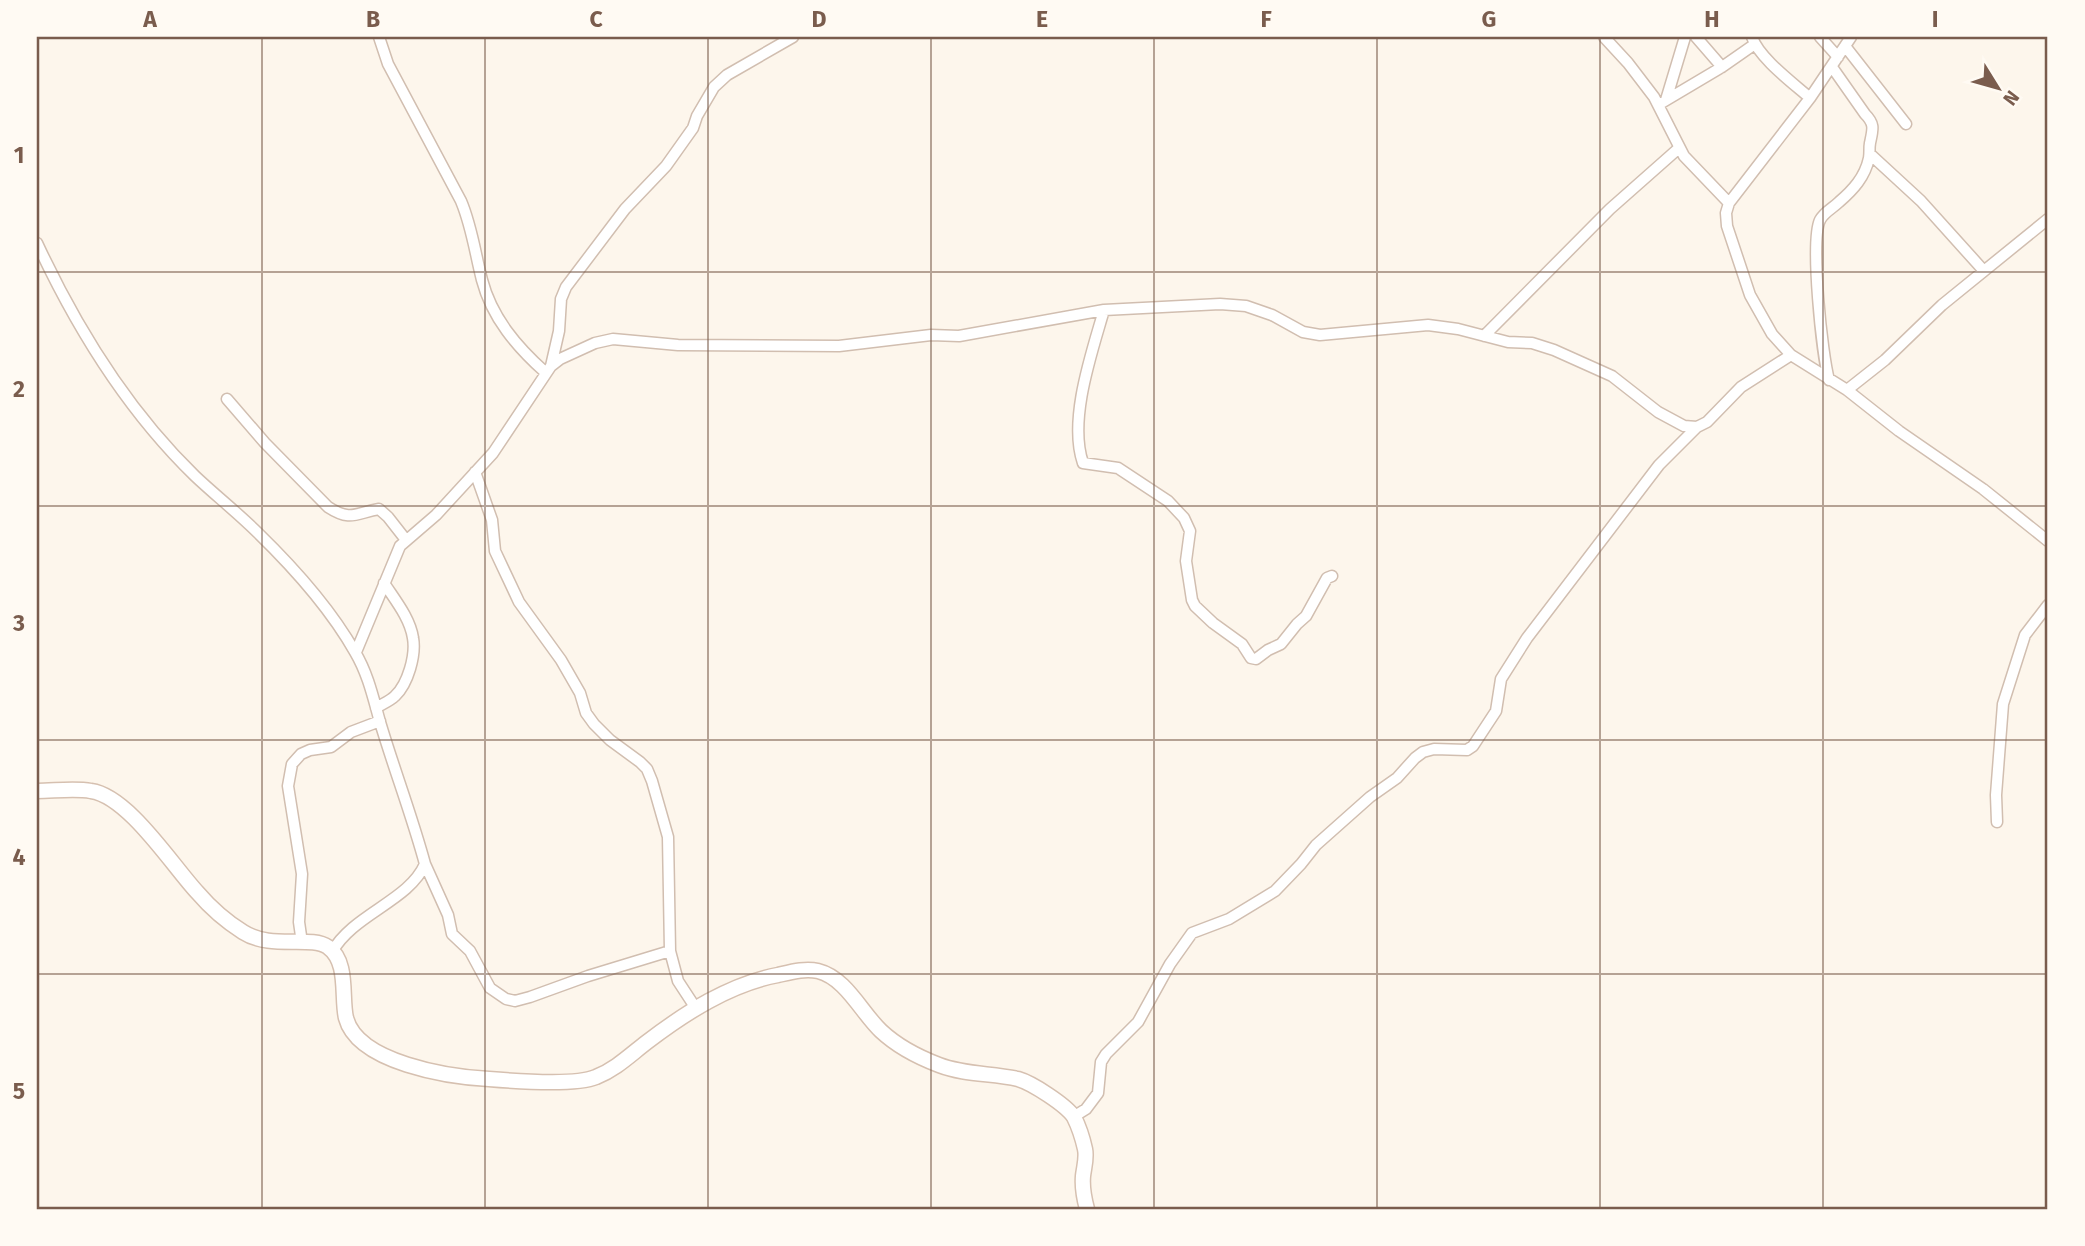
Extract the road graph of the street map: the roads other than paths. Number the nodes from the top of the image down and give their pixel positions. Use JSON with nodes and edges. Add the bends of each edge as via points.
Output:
{"nodes":[{"id":1,"x":379,"y":37,"type":"edge"},
{"id":2,"x":793,"y":37,"type":"edge"},
{"id":3,"x":1604,"y":37,"type":"edge"},
{"id":4,"x":1685,"y":37,"type":"edge"},
{"id":5,"x":1696,"y":37,"type":"edge"},
{"id":6,"x":1820,"y":37,"type":"edge"},
{"id":7,"x":1754,"y":40,"type":"edge"},
{"id":8,"x":1848,"y":42,"type":"edge"},
{"id":9,"x":1835,"y":62,"type":"junction"},
{"id":10,"x":1722,"y":67,"type":"junction"},
{"id":11,"x":1810,"y":98,"type":"junction"},
{"id":12,"x":1662,"y":102,"type":"junction"},
{"id":13,"x":1906,"y":124,"type":"dead end"},
{"id":14,"x":1679,"y":148,"type":"junction"},
{"id":15,"x":1870,"y":154,"type":"junction"},
{"id":16,"x":1729,"y":203,"type":"junction"},
{"id":17,"x":2048,"y":219,"type":"edge"},
{"id":18,"x":37,"y":243,"type":"edge"},
{"id":19,"x":1984,"y":271,"type":"junction"},
{"id":20,"x":1104,"y":310,"type":"junction"},
{"id":21,"x":1484,"y":336,"type":"junction"},
{"id":22,"x":1791,"y":355,"type":"junction"},
{"id":23,"x":548,"y":369,"type":"junction"},
{"id":24,"x":1829,"y":380,"type":"junction"},
{"id":25,"x":1847,"y":390,"type":"junction"},
{"id":26,"x":227,"y":399,"type":"dead end"},
{"id":27,"x":1696,"y":427,"type":"junction"},
{"id":28,"x":475,"y":472,"type":"junction"},
{"id":29,"x":406,"y":540,"type":"junction"},
{"id":30,"x":2048,"y":541,"type":"edge"},
{"id":31,"x":1332,"y":576,"type":"dead end"},
{"id":32,"x":384,"y":583,"type":"junction"},
{"id":33,"x":2048,"y":605,"type":"edge"},
{"id":34,"x":356,"y":652,"type":"junction"},
{"id":35,"x":376,"y":708,"type":"junction"},
{"id":36,"x":380,"y":722,"type":"junction"},
{"id":37,"x":37,"y":791,"type":"edge"},
{"id":38,"x":1997,"y":822,"type":"dead end"},
{"id":39,"x":425,"y":863,"type":"junction"},
{"id":40,"x":302,"y":943,"type":"junction"},
{"id":41,"x":670,"y":951,"type":"junction"},
{"id":42,"x":332,"y":952,"type":"junction"},
{"id":43,"x":695,"y":1007,"type":"junction"},
{"id":44,"x":1072,"y":1114,"type":"junction"},
{"id":45,"x":1087,"y":1209,"type":"edge"}],
"edges":[{"from":1,"to":23,"type":"street","via":[[388,64],[470,222],[492,307],[511,338]]},
{"from":2,"to":23,"type":"street","via":[[714,87],[666,166],[625,209],[566,287]]},
{"from":3,"to":12,"type":"street"},
{"from":4,"to":12,"type":"street"},
{"from":5,"to":10,"type":"street"},
{"from":6,"to":9,"type":"street"},
{"from":7,"to":10,"type":"street"},
{"from":7,"to":11,"type":"street"},
{"from":8,"to":9,"type":"street"},
{"from":8,"to":13,"type":"street"},
{"from":9,"to":11,"type":"street"},
{"from":9,"to":15,"type":"street","via":[[1874,125]]},
{"from":10,"to":12,"type":"street"},
{"from":11,"to":16,"type":"street"},
{"from":12,"to":14,"type":"street"},
{"from":14,"to":16,"type":"street"},
{"from":14,"to":21,"type":"street","via":[[1596,222]]},
{"from":15,"to":19,"type":"street","via":[[1922,201]]},
{"from":15,"to":24,"type":"street","via":[[1858,183],[1823,216],[1817,229],[1816,268]]},
{"from":16,"to":22,"type":"street","via":[[1727,226],[1750,295],[1759,315]]},
{"from":17,"to":19,"type":"street"},
{"from":18,"to":34,"type":"street","via":[[78,320],[147,425],[297,574]]},
{"from":19,"to":25,"type":"street"},
{"from":20,"to":21,"type":"street","via":[[1220,304],[1245,306],[1320,335],[1428,325]]},
{"from":20,"to":23,"type":"street","via":[[959,336],[839,346],[678,345],[613,339],[576,351]]},
{"from":20,"to":31,"type":"street","via":[[1080,408],[1083,463],[1118,468],[1185,518],[1190,531],[1186,561],[1195,606],[1256,659],[1281,644]]},
{"from":21,"to":27,"type":"street","via":[[1532,344],[1584,362],[1612,376],[1676,424]]},
{"from":22,"to":24,"type":"street"},
{"from":22,"to":27,"type":"street","via":[[1741,387],[1707,422]]},
{"from":23,"to":28,"type":"street","via":[[517,420]]},
{"from":24,"to":25,"type":"street"},
{"from":25,"to":30,"type":"street"},
{"from":26,"to":29,"type":"street","via":[[328,507],[353,517],[379,509]]},
{"from":27,"to":44,"type":"street","via":[[1659,465],[1527,638],[1501,679],[1496,712],[1473,746],[1423,752],[1316,845],[1275,891],[1229,919],[1192,933],[1138,1022],[1101,1062],[1098,1093],[1086,1110]]},
{"from":28,"to":29,"type":"street"},
{"from":28,"to":41,"type":"street","via":[[492,520],[495,551],[519,602],[561,660],[594,724],[640,762],[652,781],[668,837]]},
{"from":29,"to":32,"type":"street"},
{"from":32,"to":34,"type":"street"},
{"from":32,"to":35,"type":"street","via":[[414,639],[404,685]]},
{"from":33,"to":38,"type":"street","via":[[2025,635],[2003,704]]},
{"from":34,"to":35,"type":"street"},
{"from":35,"to":36,"type":"street"},
{"from":36,"to":39,"type":"street"},
{"from":36,"to":40,"type":"street","via":[[351,732],[331,747],[301,754],[292,764],[288,786],[302,874]]},
{"from":37,"to":40,"type":"street","via":[[93,791],[107,796],[140,825],[198,894],[243,932],[272,943]]},
{"from":39,"to":41,"type":"street","via":[[452,934],[470,951],[490,988],[506,999],[530,997]]},
{"from":39,"to":42,"type":"street","via":[[422,873],[339,940]]},
{"from":40,"to":42,"type":"street","via":[[328,947]]},
{"from":41,"to":43,"type":"street","via":[[678,981]]},
{"from":42,"to":43,"type":"street","via":[[340,968],[347,1023],[365,1044],[401,1062],[486,1079],[594,1078]]},
{"from":43,"to":44,"type":"street","via":[[767,977],[819,971],[831,976],[879,1030],[912,1053],[952,1070],[1023,1080]]},
{"from":44,"to":45,"type":"street","via":[[1085,1149]]}]}
